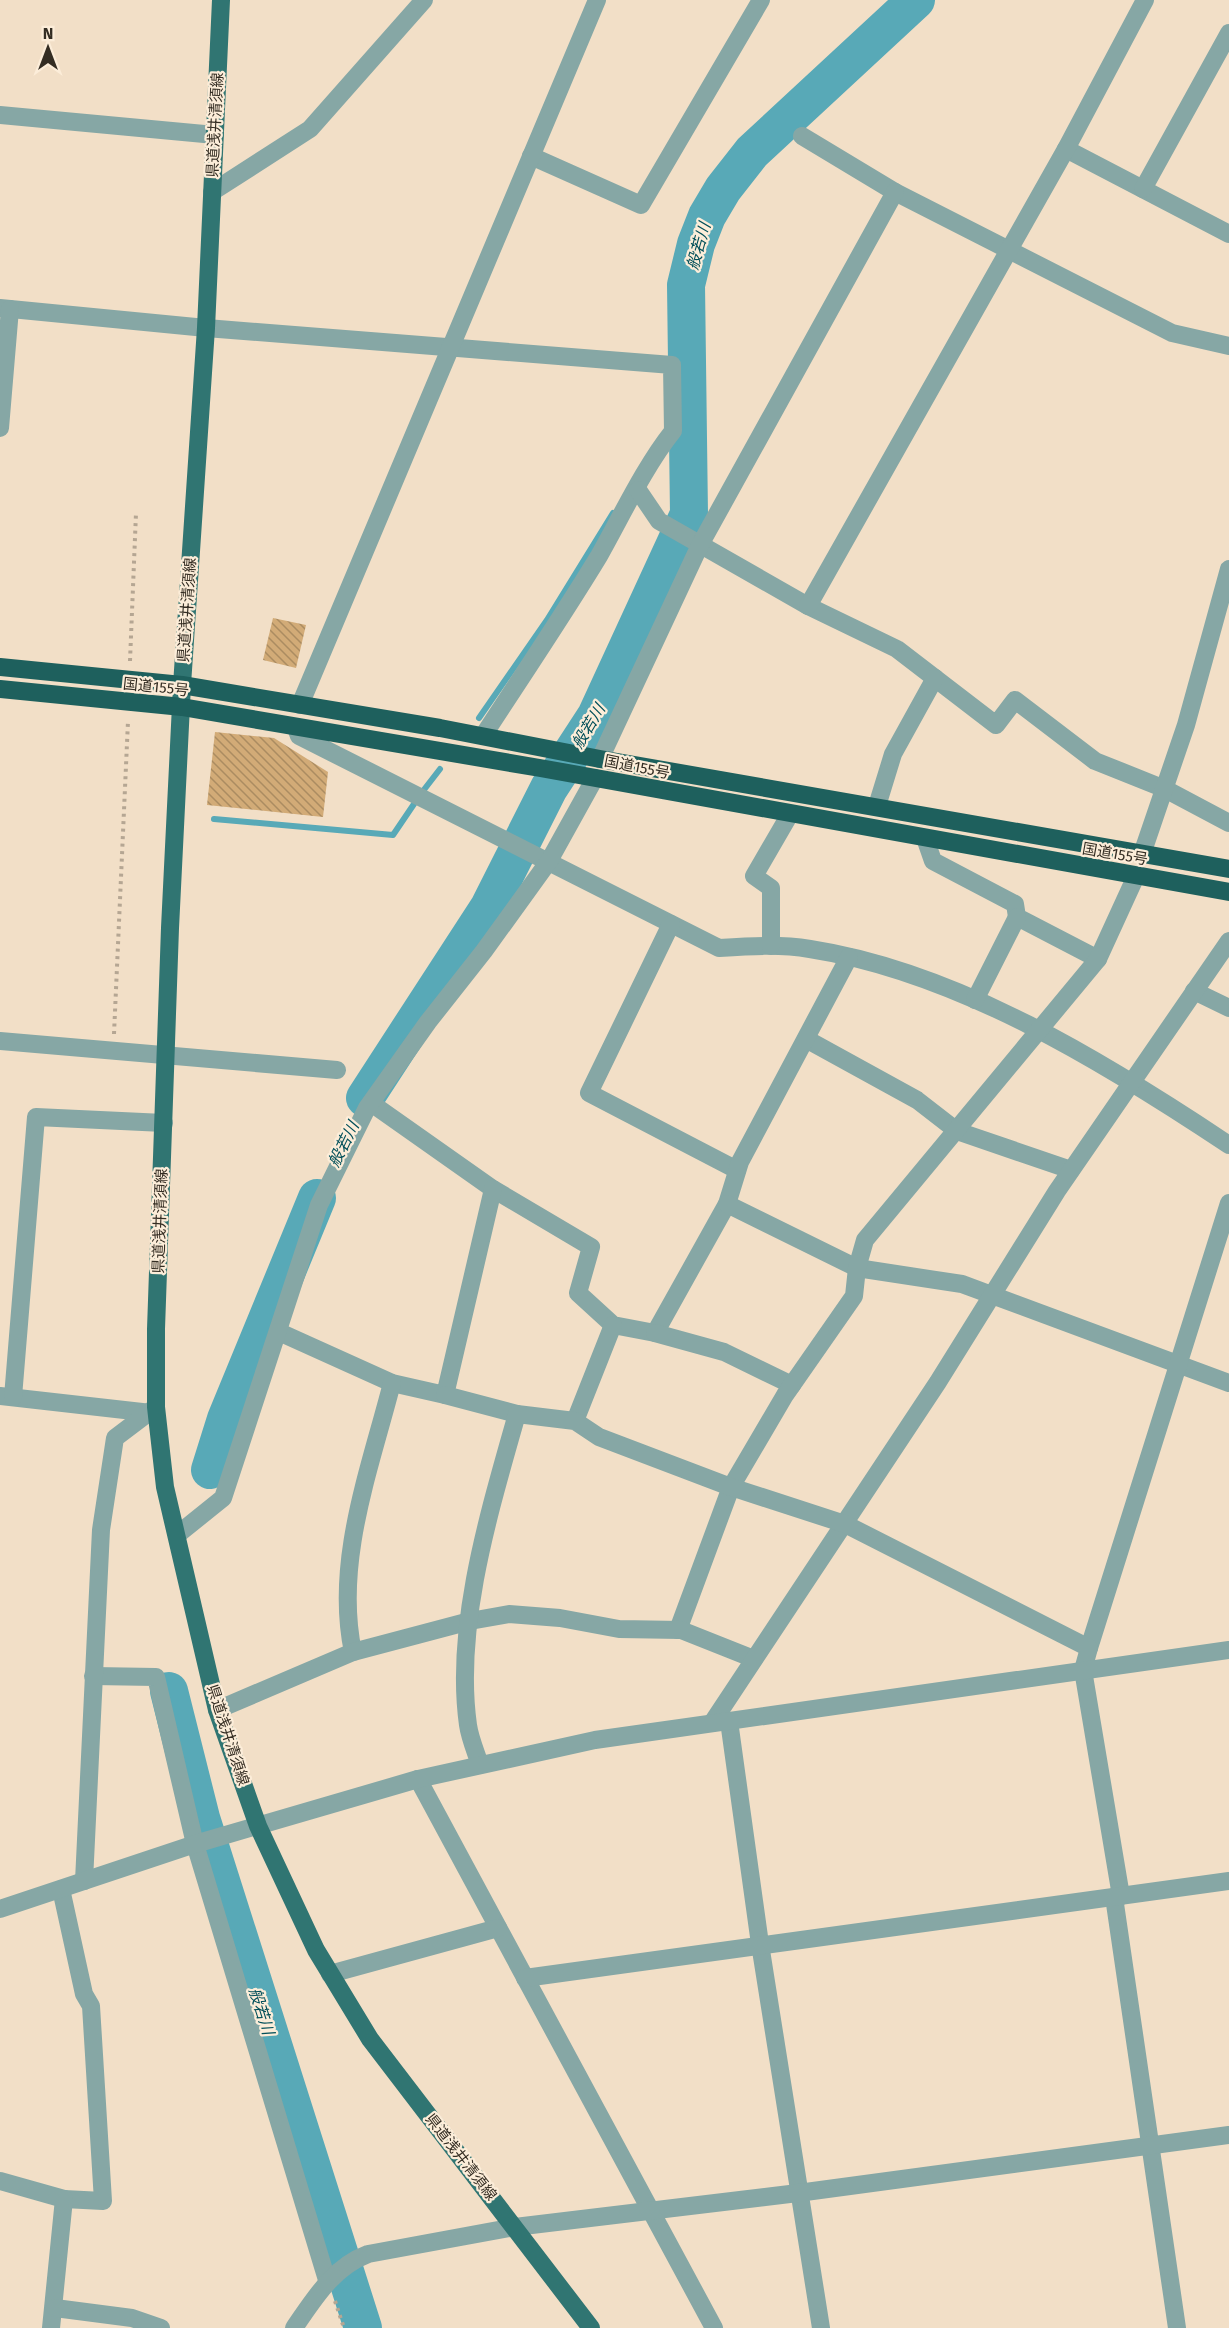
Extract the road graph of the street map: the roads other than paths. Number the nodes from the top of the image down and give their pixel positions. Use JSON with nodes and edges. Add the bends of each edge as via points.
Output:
{"nodes":[{"id":1,"x":221,"y":0,"type":"edge"},
{"id":2,"x":424,"y":0,"type":"edge"},
{"id":3,"x":597,"y":0,"type":"edge"},
{"id":4,"x":762,"y":0,"type":"edge"},
{"id":5,"x":1145,"y":0,"type":"edge"},
{"id":6,"x":1229,"y":33,"type":"edge"},
{"id":7,"x":0,"y":115,"type":"edge"},
{"id":8,"x":215,"y":135,"type":"junction"},
{"id":9,"x":802,"y":136,"type":"dead end"},
{"id":10,"x":1066,"y":149,"type":"junction"},
{"id":11,"x":531,"y":156,"type":"junction"},
{"id":12,"x":1143,"y":189,"type":"junction"},
{"id":13,"x":212,"y":192,"type":"junction"},
{"id":14,"x":895,"y":192,"type":"junction"},
{"id":15,"x":1229,"y":234,"type":"edge"},
{"id":16,"x":1009,"y":250,"type":"junction"},
{"id":17,"x":5,"y":308,"type":"edge"},
{"id":18,"x":206,"y":328,"type":"junction"},
{"id":19,"x":1229,"y":346,"type":"edge"},
{"id":20,"x":451,"y":348,"type":"junction"},
{"id":21,"x":0,"y":428,"type":"edge"},
{"id":22,"x":638,"y":490,"type":"junction"},
{"id":23,"x":696,"y":543,"type":"junction"},
{"id":24,"x":1229,"y":569,"type":"edge"},
{"id":25,"x":808,"y":606,"type":"junction"},
{"id":26,"x":1222,"y":624,"type":"edge"},
{"id":27,"x":0,"y":667,"type":"edge"},
{"id":28,"x":935,"y":678,"type":"junction"},
{"id":29,"x":182,"y":685,"type":"junction"},
{"id":30,"x":0,"y":689,"type":"edge"},
{"id":31,"x":300,"y":705,"type":"junction"},
{"id":32,"x":182,"y":707,"type":"junction"},
{"id":33,"x":296,"y":728,"type":"junction"},
{"id":34,"x":483,"y":736,"type":"junction"},
{"id":35,"x":597,"y":759,"type":"junction"},
{"id":36,"x":590,"y":777,"type":"junction"},
{"id":37,"x":1165,"y":789,"type":"junction"},
{"id":38,"x":877,"y":806,"type":"junction"},
{"id":39,"x":790,"y":814,"type":"junction"},
{"id":40,"x":1229,"y":823,"type":"edge"},
{"id":41,"x":925,"y":838,"type":"junction"},
{"id":42,"x":1142,"y":854,"type":"junction"},
{"id":43,"x":546,"y":859,"type":"junction"},
{"id":44,"x":1229,"y":869,"type":"edge"},
{"id":45,"x":1136,"y":876,"type":"junction"},
{"id":46,"x":1229,"y":892,"type":"edge"},
{"id":47,"x":1017,"y":917,"type":"junction"},
{"id":48,"x":670,"y":924,"type":"junction"},
{"id":49,"x":1229,"y":942,"type":"edge"},
{"id":50,"x":771,"y":946,"type":"junction"},
{"id":51,"x":849,"y":957,"type":"junction"},
{"id":52,"x":1098,"y":959,"type":"junction"},
{"id":53,"x":1194,"y":991,"type":"junction"},
{"id":54,"x":975,"y":1000,"type":"junction"},
{"id":55,"x":1229,"y":1008,"type":"edge"},
{"id":56,"x":1038,"y":1031,"type":"junction"},
{"id":57,"x":806,"y":1039,"type":"junction"},
{"id":58,"x":0,"y":1041,"type":"edge"},
{"id":59,"x":166,"y":1054,"type":"junction"},
{"id":60,"x":337,"y":1071,"type":"dead end"},
{"id":61,"x":1133,"y":1080,"type":"junction"},
{"id":62,"x":371,"y":1103,"type":"junction"},
{"id":63,"x":164,"y":1123,"type":"junction"},
{"id":64,"x":957,"y":1131,"type":"junction"},
{"id":65,"x":1229,"y":1144,"type":"edge"},
{"id":66,"x":737,"y":1170,"type":"junction"},
{"id":67,"x":1071,"y":1170,"type":"junction"},
{"id":68,"x":493,"y":1189,"type":"junction"},
{"id":69,"x":1229,"y":1203,"type":"edge"},
{"id":70,"x":727,"y":1204,"type":"junction"},
{"id":71,"x":857,"y":1268,"type":"junction"},
{"id":72,"x":993,"y":1294,"type":"junction"},
{"id":73,"x":613,"y":1325,"type":"junction"},
{"id":74,"x":279,"y":1332,"type":"junction"},
{"id":75,"x":655,"y":1333,"type":"junction"},
{"id":76,"x":1179,"y":1365,"type":"junction"},
{"id":77,"x":392,"y":1383,"type":"junction"},
{"id":78,"x":1229,"y":1383,"type":"edge"},
{"id":79,"x":792,"y":1385,"type":"junction"},
{"id":80,"x":445,"y":1395,"type":"junction"},
{"id":81,"x":7,"y":1397,"type":"edge"},
{"id":82,"x":153,"y":1410,"type":"junction"},
{"id":83,"x":517,"y":1414,"type":"junction"},
{"id":84,"x":575,"y":1421,"type":"junction"},
{"id":85,"x":731,"y":1487,"type":"junction"},
{"id":86,"x":844,"y":1524,"type":"junction"},
{"id":87,"x":177,"y":1535,"type":"junction"},
{"id":88,"x":470,"y":1621,"type":"junction"},
{"id":89,"x":678,"y":1630,"type":"junction"},
{"id":90,"x":1089,"y":1648,"type":"junction"},
{"id":91,"x":1229,"y":1650,"type":"edge"},
{"id":92,"x":353,"y":1652,"type":"junction"},
{"id":93,"x":754,"y":1659,"type":"junction"},
{"id":94,"x":1083,"y":1670,"type":"junction"},
{"id":95,"x":93,"y":1676,"type":"junction"},
{"id":96,"x":217,"y":1710,"type":"junction"},
{"id":97,"x":720,"y":1722,"type":"junction"},
{"id":98,"x":480,"y":1765,"type":"junction"},
{"id":99,"x":418,"y":1779,"type":"junction"},
{"id":100,"x":258,"y":1826,"type":"junction"},
{"id":101,"x":195,"y":1844,"type":"junction"},
{"id":102,"x":84,"y":1881,"type":"junction"},
{"id":103,"x":1229,"y":1881,"type":"edge"},
{"id":104,"x":61,"y":1889,"type":"junction"},
{"id":105,"x":1117,"y":1896,"type":"junction"},
{"id":106,"x":0,"y":1909,"type":"edge"},
{"id":107,"x":498,"y":1928,"type":"junction"},
{"id":108,"x":760,"y":1944,"type":"junction"},
{"id":109,"x":330,"y":1974,"type":"junction"},
{"id":110,"x":525,"y":1978,"type":"junction"},
{"id":111,"x":1229,"y":2135,"type":"edge"},
{"id":112,"x":1151,"y":2145,"type":"junction"},
{"id":113,"x":0,"y":2181,"type":"edge"},
{"id":114,"x":798,"y":2193,"type":"junction"},
{"id":115,"x":64,"y":2199,"type":"junction"},
{"id":116,"x":650,"y":2211,"type":"junction"},
{"id":117,"x":515,"y":2227,"type":"junction"},
{"id":118,"x":329,"y":2279,"type":"junction"},
{"id":119,"x":55,"y":2308,"type":"junction"},
{"id":120,"x":51,"y":2328,"type":"edge"},
{"id":121,"x":161,"y":2328,"type":"edge"},
{"id":122,"x":294,"y":2328,"type":"edge"},
{"id":123,"x":591,"y":2328,"type":"edge"},
{"id":124,"x":714,"y":2328,"type":"edge"},
{"id":125,"x":821,"y":2328,"type":"edge"},
{"id":126,"x":1177,"y":2328,"type":"edge"}],
"edges":[{"from":1,"to":8,"type":"main road","name":"県道浅井清須線"},
{"from":2,"to":13,"type":"street","via":[[310,129]]},
{"from":3,"to":11,"type":"street"},
{"from":4,"to":11,"type":"street","via":[[641,205]]},
{"from":5,"to":10,"type":"street"},
{"from":6,"to":12,"type":"street"},
{"from":7,"to":8,"type":"street"},
{"from":8,"to":13,"type":"main road","name":"県道浅井清須線"},
{"from":9,"to":14,"type":"street"},
{"from":10,"to":12,"type":"street"},
{"from":10,"to":16,"type":"street"},
{"from":11,"to":20,"type":"street"},
{"from":12,"to":15,"type":"street"},
{"from":13,"to":18,"type":"main road","name":"県道浅井清須線"},
{"from":14,"to":16,"type":"street"},
{"from":14,"to":23,"type":"street"},
{"from":16,"to":19,"type":"street","via":[[1172,333]]},
{"from":16,"to":25,"type":"street"},
{"from":17,"to":18,"type":"street"},
{"from":17,"to":21,"type":"street"},
{"from":18,"to":20,"type":"street"},
{"from":18,"to":29,"type":"main road","name":"県道浅井清須線"},
{"from":20,"to":22,"type":"street","via":[[672,365],[673,431],[655,453]]},
{"from":20,"to":31,"type":"street"},
{"from":22,"to":23,"type":"street","via":[[659,521]]},
{"from":22,"to":34,"type":"street","via":[[566,611]]},
{"from":23,"to":25,"type":"street"},
{"from":23,"to":35,"type":"street"},
{"from":24,"to":26,"type":"street"},
{"from":25,"to":28,"type":"street","via":[[897,649]]},
{"from":26,"to":37,"type":"street"},
{"from":27,"to":29,"type":"highway","name":"国道155号"},
{"from":28,"to":37,"type":"street","via":[[996,725],[1015,700],[1095,761]]},
{"from":28,"to":38,"type":"street","via":[[893,753]]},
{"from":29,"to":31,"type":"highway","name":"国道155号"},
{"from":29,"to":32,"type":"main road","name":"県道浅井清須線"},
{"from":30,"to":32,"type":"highway","name":"国道155号"},
{"from":31,"to":34,"type":"highway","name":"国道155号"},
{"from":32,"to":33,"type":"highway","name":"国道155号"},
{"from":32,"to":59,"type":"main road","name":"県道浅井清須線"},
{"from":33,"to":36,"type":"highway","name":"国道155号"},
{"from":33,"to":43,"type":"street","via":[[299,736]]},
{"from":34,"to":35,"type":"highway","name":"国道155号"},
{"from":35,"to":38,"type":"highway","name":"国道155号"},
{"from":36,"to":39,"type":"highway","name":"国道155号"},
{"from":36,"to":43,"type":"street"},
{"from":37,"to":40,"type":"street"},
{"from":37,"to":42,"type":"street"},
{"from":38,"to":42,"type":"highway","name":"国道155号"},
{"from":39,"to":41,"type":"highway","name":"国道155号"},
{"from":39,"to":50,"type":"street","via":[[754,876],[771,888]]},
{"from":41,"to":45,"type":"highway","name":"国道155号"},
{"from":41,"to":47,"type":"street","via":[[933,861],[1015,904]]},
{"from":42,"to":44,"type":"highway","name":"国道155号"},
{"from":43,"to":48,"type":"street"},
{"from":43,"to":62,"type":"street","via":[[484,951]]},
{"from":45,"to":46,"type":"highway","name":"国道155号"},
{"from":45,"to":52,"type":"street"},
{"from":47,"to":52,"type":"street"},
{"from":47,"to":54,"type":"street"},
{"from":48,"to":50,"type":"street","via":[[719,948]]},
{"from":48,"to":66,"type":"street","via":[[589,1093]]},
{"from":49,"to":53,"type":"street"},
{"from":50,"to":51,"type":"street"},
{"from":51,"to":54,"type":"street","via":[[884,965]]},
{"from":51,"to":57,"type":"street"},
{"from":52,"to":56,"type":"street"},
{"from":53,"to":55,"type":"street"},
{"from":53,"to":61,"type":"street"},
{"from":54,"to":56,"type":"street"},
{"from":56,"to":61,"type":"street"},
{"from":56,"to":64,"type":"street"},
{"from":57,"to":64,"type":"street","via":[[917,1100]]},
{"from":57,"to":66,"type":"street"},
{"from":58,"to":59,"type":"street"},
{"from":59,"to":60,"type":"street"},
{"from":59,"to":63,"type":"main road","name":"県道浅井清須線"},
{"from":61,"to":65,"type":"street"},
{"from":61,"to":67,"type":"street"},
{"from":62,"to":68,"type":"street"},
{"from":62,"to":74,"type":"street","via":[[319,1205]]},
{"from":63,"to":81,"type":"street","via":[[36,1117]]},
{"from":63,"to":82,"type":"main road","name":"県道浅井清須線"},
{"from":64,"to":67,"type":"street"},
{"from":64,"to":71,"type":"street","via":[[865,1240]]},
{"from":66,"to":70,"type":"street"},
{"from":67,"to":72,"type":"street"},
{"from":68,"to":73,"type":"street","via":[[591,1247],[578,1293]]},
{"from":68,"to":80,"type":"street"},
{"from":69,"to":76,"type":"street"},
{"from":70,"to":71,"type":"street"},
{"from":70,"to":75,"type":"street"},
{"from":71,"to":72,"type":"street","via":[[962,1284]]},
{"from":71,"to":79,"type":"street","via":[[854,1296]]},
{"from":72,"to":76,"type":"street"},
{"from":72,"to":86,"type":"street"},
{"from":73,"to":75,"type":"street"},
{"from":73,"to":84,"type":"street"},
{"from":74,"to":77,"type":"street"},
{"from":74,"to":87,"type":"street","via":[[223,1498]]},
{"from":75,"to":79,"type":"street","via":[[724,1352]]},
{"from":76,"to":78,"type":"street"},
{"from":76,"to":90,"type":"street"},
{"from":77,"to":80,"type":"street"},
{"from":77,"to":92,"type":"street","via":[[362,1498],[348,1572],[347,1623]]},
{"from":79,"to":85,"type":"street"},
{"from":80,"to":83,"type":"street"},
{"from":81,"to":82,"type":"street"},
{"from":82,"to":87,"type":"main road","name":"県道浅井清須線"},
{"from":82,"to":95,"type":"street","via":[[115,1438],[101,1530]]},
{"from":83,"to":84,"type":"street"},
{"from":83,"to":88,"type":"street","via":[[500,1473]]},
{"from":84,"to":85,"type":"street","via":[[599,1437]]},
{"from":85,"to":86,"type":"street"},
{"from":85,"to":89,"type":"street"},
{"from":86,"to":90,"type":"street"},
{"from":86,"to":93,"type":"street"},
{"from":87,"to":96,"type":"main road","name":"県道浅井清須線"},
{"from":88,"to":89,"type":"street","via":[[509,1614],[619,1629]]},
{"from":88,"to":92,"type":"street"},
{"from":88,"to":98,"type":"street","via":[[466,1664],[468,1726]]},
{"from":89,"to":93,"type":"street"},
{"from":90,"to":94,"type":"street"},
{"from":91,"to":94,"type":"street"},
{"from":92,"to":96,"type":"street"},
{"from":93,"to":97,"type":"street"},
{"from":94,"to":97,"type":"street"},
{"from":94,"to":105,"type":"street"},
{"from":95,"to":101,"type":"street","via":[[156,1677]]},
{"from":95,"to":102,"type":"street"},
{"from":96,"to":100,"type":"main road","name":"県道浅井清須線"},
{"from":97,"to":98,"type":"street","via":[[595,1740]]},
{"from":97,"to":108,"type":"street"},
{"from":98,"to":99,"type":"street"},
{"from":99,"to":100,"type":"street"},
{"from":99,"to":107,"type":"street"},
{"from":100,"to":101,"type":"street"},
{"from":100,"to":109,"type":"main road","name":"県道浅井清須線"},
{"from":101,"to":102,"type":"street"},
{"from":101,"to":118,"type":"street"},
{"from":102,"to":104,"type":"street"},
{"from":103,"to":105,"type":"street"},
{"from":104,"to":106,"type":"street"},
{"from":104,"to":115,"type":"street","via":[[84,1994],[91,2006],[104,2201]]},
{"from":105,"to":108,"type":"street"},
{"from":105,"to":112,"type":"street"},
{"from":107,"to":109,"type":"street"},
{"from":107,"to":110,"type":"street"},
{"from":108,"to":110,"type":"street"},
{"from":108,"to":114,"type":"street"},
{"from":109,"to":117,"type":"main road","name":"県道浅井清須線","via":[[370,2039]]},
{"from":110,"to":116,"type":"street"},
{"from":111,"to":112,"type":"street"},
{"from":112,"to":114,"type":"street"},
{"from":112,"to":126,"type":"street"},
{"from":113,"to":115,"type":"street"},
{"from":114,"to":116,"type":"street"},
{"from":114,"to":125,"type":"street"},
{"from":115,"to":119,"type":"street"},
{"from":116,"to":117,"type":"street"},
{"from":116,"to":124,"type":"street"},
{"from":117,"to":118,"type":"street","via":[[357,2258]]},
{"from":117,"to":123,"type":"main road","name":"県道浅井清須線"},
{"from":118,"to":122,"type":"street"},
{"from":119,"to":120,"type":"street"},
{"from":119,"to":121,"type":"street","via":[[132,2318]]}]}
